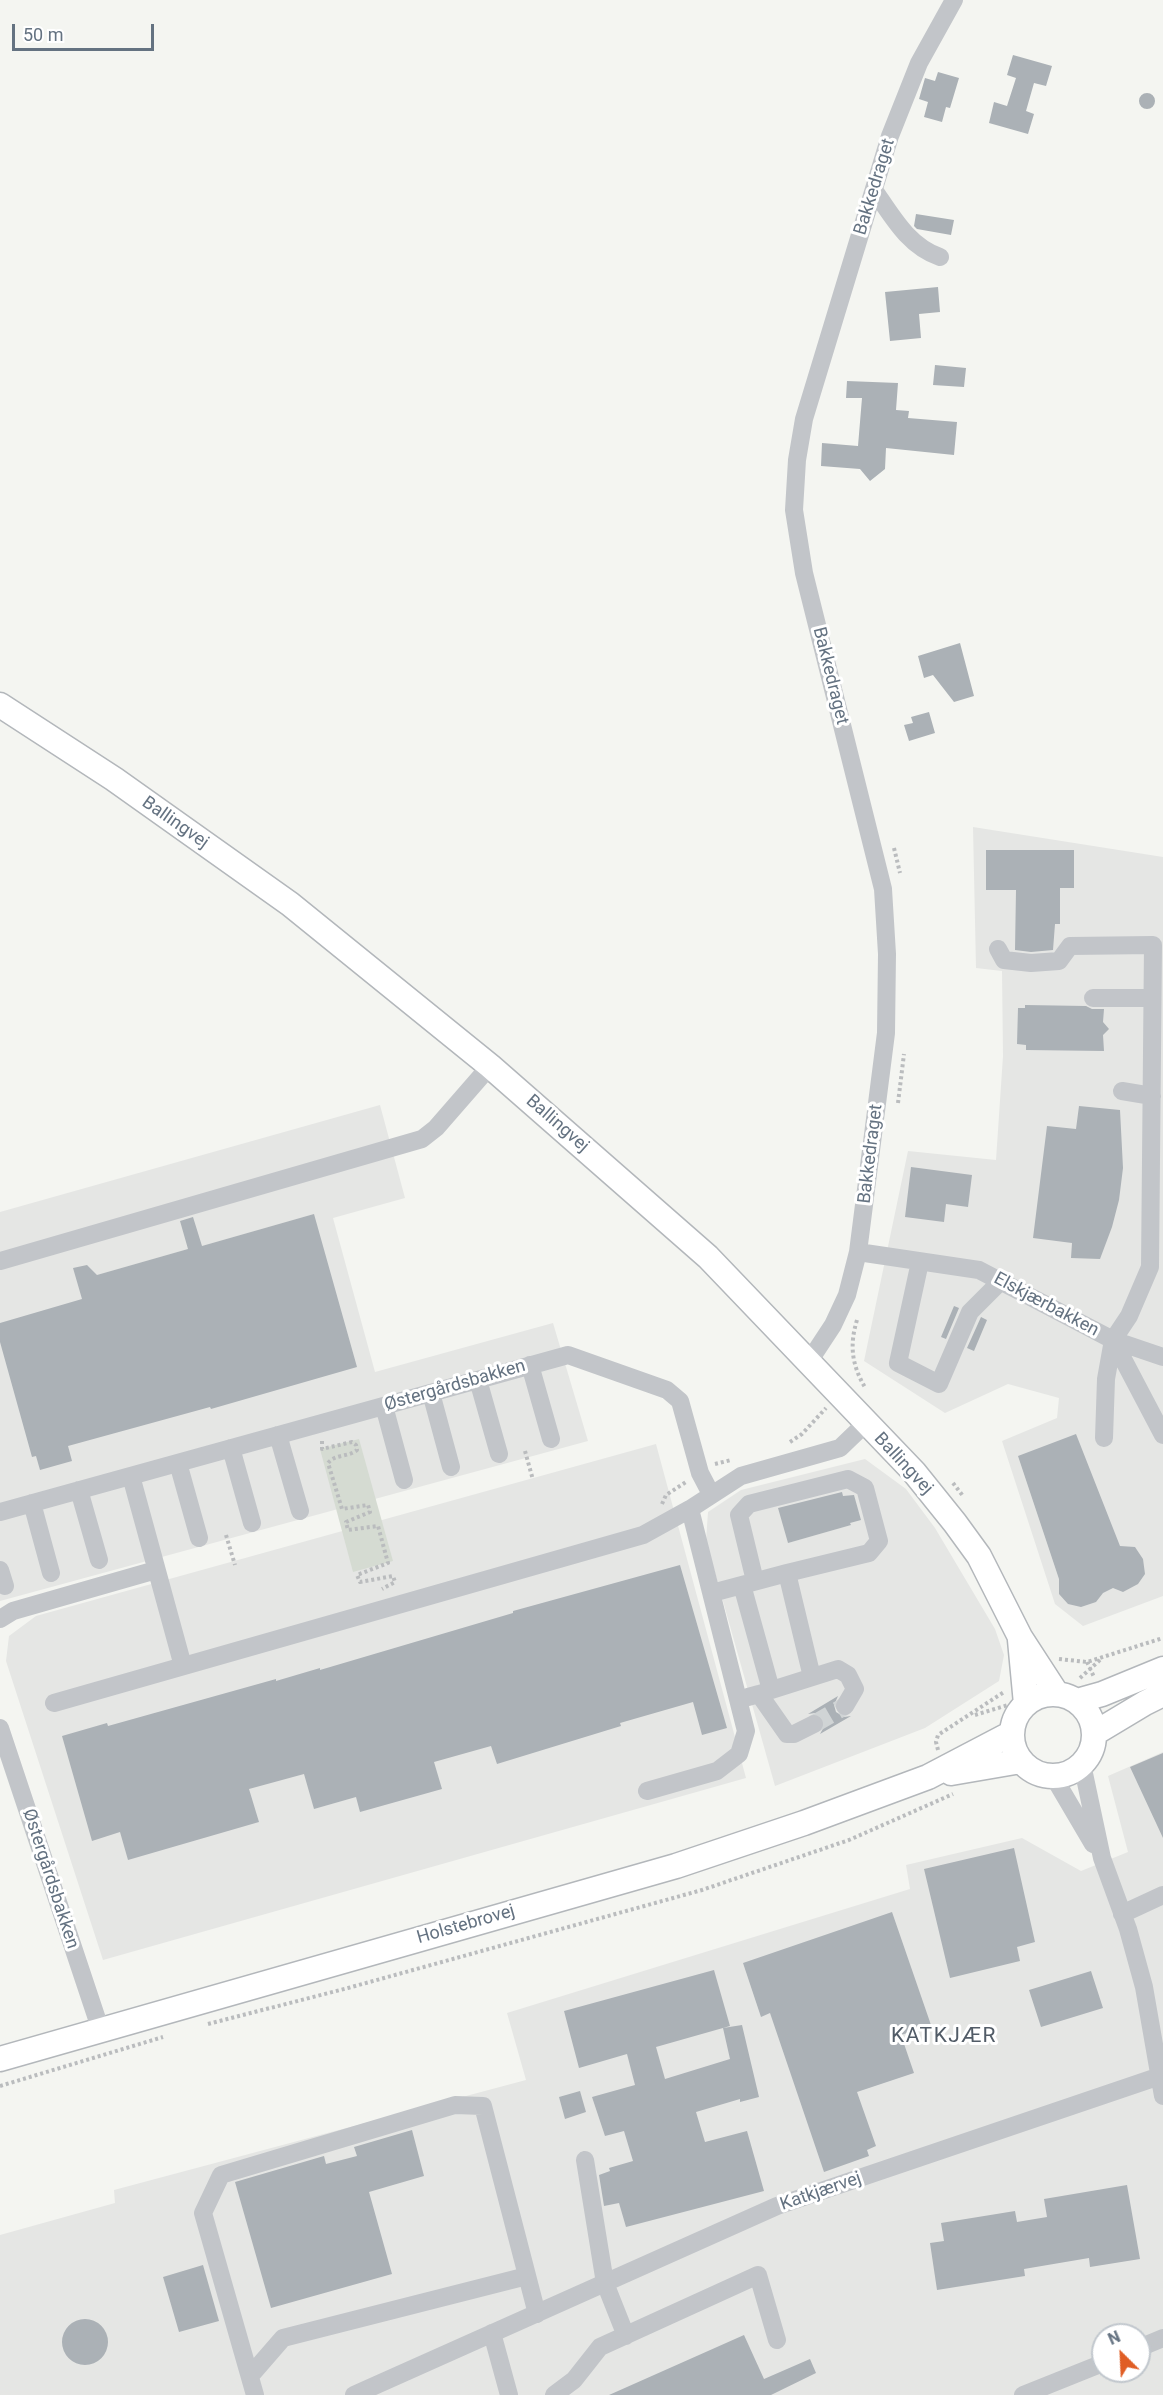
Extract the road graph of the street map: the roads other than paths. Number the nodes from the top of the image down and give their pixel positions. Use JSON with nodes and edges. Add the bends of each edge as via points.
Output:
{"nodes":[{"id":1,"x":954,"y":0,"type":"edge"},
{"id":2,"x":874,"y":190,"type":"junction"},
{"id":3,"x":940,"y":257,"type":"dead end"},
{"id":4,"x":0,"y":705,"type":"edge"},
{"id":5,"x":998,"y":949,"type":"dead end"},
{"id":6,"x":1094,"y":998,"type":"dead end"},
{"id":7,"x":1152,"y":998,"type":"junction"},
{"id":8,"x":490,"y":1065,"type":"junction"},
{"id":9,"x":1156,"y":1087,"type":"edge"},
{"id":10,"x":1122,"y":1091,"type":"dead end"},
{"id":11,"x":858,"y":1251,"type":"junction"},
{"id":12,"x":0,"y":1261,"type":"edge"},
{"id":13,"x":920,"y":1262,"type":"junction"},
{"id":14,"x":1001,"y":1281,"type":"junction"},
{"id":15,"x":1113,"y":1340,"type":"junction"},
{"id":16,"x":1163,"y":1357,"type":"edge"},
{"id":17,"x":808,"y":1363,"type":"junction"},
{"id":18,"x":530,"y":1365,"type":"junction"},
{"id":19,"x":478,"y":1380,"type":"junction"},
{"id":20,"x":430,"y":1393,"type":"junction"},
{"id":21,"x":384,"y":1406,"type":"junction"},
{"id":22,"x":866,"y":1424,"type":"junction"},
{"id":23,"x":1163,"y":1434,"type":"edge"},
{"id":24,"x":279,"y":1435,"type":"junction"},
{"id":25,"x":1104,"y":1438,"type":"dead end"},
{"id":26,"x":551,"y":1439,"type":"dead end"},
{"id":27,"x":231,"y":1448,"type":"junction"},
{"id":28,"x":499,"y":1454,"type":"dead end"},
{"id":29,"x":178,"y":1463,"type":"junction"},
{"id":30,"x":451,"y":1467,"type":"dead end"},
{"id":31,"x":131,"y":1476,"type":"junction"},
{"id":32,"x":404,"y":1480,"type":"dead end"},
{"id":33,"x":79,"y":1490,"type":"junction"},
{"id":34,"x":711,"y":1494,"type":"junction"},
{"id":35,"x":32,"y":1503,"type":"junction"},
{"id":36,"x":690,"y":1509,"type":"junction"},
{"id":37,"x":300,"y":1511,"type":"dead end"},
{"id":38,"x":0,"y":1512,"type":"edge"},
{"id":39,"x":252,"y":1523,"type":"dead end"},
{"id":40,"x":200,"y":1538,"type":"dead end"},
{"id":41,"x":99,"y":1560,"type":"dead end"},
{"id":42,"x":156,"y":1570,"type":"junction"},
{"id":43,"x":51,"y":1573,"type":"dead end"},
{"id":44,"x":787,"y":1573,"type":"junction"},
{"id":45,"x":748,"y":1583,"type":"junction"},
{"id":46,"x":712,"y":1593,"type":"junction"},
{"id":47,"x":0,"y":1619,"type":"edge"},
{"id":48,"x":1020,"y":1638,"type":"junction"},
{"id":49,"x":183,"y":1666,"type":"junction"},
{"id":50,"x":1163,"y":1669,"type":"edge"},
{"id":51,"x":812,"y":1677,"type":"junction"},
{"id":52,"x":765,"y":1692,"type":"junction"},
{"id":53,"x":1163,"y":1695,"type":"edge"},
{"id":54,"x":1067,"y":1697,"type":"junction"},
{"id":55,"x":738,"y":1700,"type":"junction"},
{"id":56,"x":54,"y":1703,"type":"dead end"},
{"id":57,"x":1026,"y":1704,"type":"junction"},
{"id":58,"x":845,"y":1706,"type":"dead end"},
{"id":59,"x":814,"y":1724,"type":"tunnel mouth"},
{"id":60,"x":0,"y":1728,"type":"edge"},
{"id":61,"x":1012,"y":1733,"type":"junction"},
{"id":62,"x":1095,"y":1733,"type":"junction"},
{"id":63,"x":1022,"y":1761,"type":"junction"},
{"id":64,"x":1082,"y":1764,"type":"junction"},
{"id":65,"x":1053,"y":1776,"type":"junction"},
{"id":66,"x":927,"y":1777,"type":"junction"},
{"id":67,"x":647,"y":1791,"type":"dead end"},
{"id":68,"x":1102,"y":1858,"type":"junction"},
{"id":69,"x":1163,"y":1895,"type":"edge"},
{"id":70,"x":1122,"y":1914,"type":"junction"},
{"id":71,"x":101,"y":2031,"type":"junction"},
{"id":72,"x":0,"y":2059,"type":"edge"},
{"id":73,"x":1160,"y":2076,"type":"junction"},
{"id":74,"x":1163,"y":2096,"type":"edge"},
{"id":75,"x":585,"y":2160,"type":"dead end"},
{"id":76,"x":527,"y":2276,"type":"junction"},
{"id":77,"x":605,"y":2283,"type":"junction"},
{"id":78,"x":537,"y":2314,"type":"junction"},
{"id":79,"x":492,"y":2333,"type":"junction"},
{"id":80,"x":626,"y":2336,"type":"junction"},
{"id":81,"x":777,"y":2340,"type":"dead end"},
{"id":82,"x":1091,"y":2368,"type":"edge"},
{"id":83,"x":249,"y":2376,"type":"junction"},
{"id":84,"x":255,"y":2395,"type":"edge"},
{"id":85,"x":354,"y":2395,"type":"edge"},
{"id":86,"x":509,"y":2395,"type":"edge"},
{"id":87,"x":554,"y":2395,"type":"edge"},
{"id":88,"x":1023,"y":2395,"type":"edge"}],
"edges":[{"from":1,"to":2,"type":"street","name":"Bakkedraget","via":[[919,63]]},
{"from":2,"to":3,"type":"street","via":[[902,230],[923,251]]},
{"from":2,"to":11,"type":"street","name":"Bakkedraget","via":[[804,418],[794,510],[804,573],[883,889],[888,954],[886,1033]]},
{"from":4,"to":8,"type":"main road","name":"Ballingvej","via":[[114,779],[290,904]]},
{"from":5,"to":7,"type":"street","name":"Elskjærbakken","via":[[1004,960],[1031,963],[1059,960],[1070,946],[1153,945]]},
{"from":6,"to":7,"type":"street"},
{"from":7,"to":9,"type":"street","name":"Elskjærbakken"},
{"from":8,"to":12,"type":"street","via":[[422,1139]]},
{"from":8,"to":17,"type":"main road","name":"Ballingvej","via":[[708,1257]]},
{"from":9,"to":10,"type":"street"},
{"from":9,"to":15,"type":"street","name":"Elskjærbakken","via":[[1150,1267],[1129,1316]]},
{"from":11,"to":13,"type":"street","name":"Elskjærbakken"},
{"from":11,"to":17,"type":"street","name":"Bakkedraget","via":[[847,1295],[834,1325]]},
{"from":13,"to":14,"type":"street","name":"Elskjærbakken","via":[[979,1270]]},
{"from":13,"to":14,"type":"street","via":[[898,1363],[939,1384],[970,1312]]},
{"from":14,"to":15,"type":"street","name":"Elskjærbakken"},
{"from":15,"to":16,"type":"street"},
{"from":15,"to":23,"type":"street"},
{"from":15,"to":25,"type":"street","via":[[1106,1379]]},
{"from":17,"to":22,"type":"main road","name":"Ballingvej"},
{"from":18,"to":19,"type":"street","name":"Østergårdsbakken"},
{"from":18,"to":26,"type":"street"},
{"from":18,"to":34,"type":"street","name":"Østergårdsbakken","via":[[568,1354],[667,1390],[680,1401],[700,1473]]},
{"from":19,"to":20,"type":"street","name":"Østergårdsbakken"},
{"from":19,"to":28,"type":"street"},
{"from":20,"to":21,"type":"street","name":"Østergårdsbakken"},
{"from":20,"to":30,"type":"street"},
{"from":21,"to":24,"type":"street","name":"Østergårdsbakken"},
{"from":21,"to":32,"type":"street"},
{"from":22,"to":34,"type":"street","via":[[840,1448],[741,1476]]},
{"from":22,"to":48,"type":"main road","name":"Ballingvej","via":[[914,1472],[979,1556]]},
{"from":24,"to":27,"type":"street","name":"Østergårdsbakken"},
{"from":24,"to":37,"type":"street"},
{"from":27,"to":29,"type":"street","name":"Østergårdsbakken"},
{"from":27,"to":39,"type":"street"},
{"from":29,"to":31,"type":"street","name":"Østergårdsbakken"},
{"from":29,"to":40,"type":"street"},
{"from":31,"to":33,"type":"street","name":"Østergårdsbakken"},
{"from":31,"to":42,"type":"street"},
{"from":33,"to":35,"type":"street","name":"Østergårdsbakken"},
{"from":33,"to":41,"type":"street"},
{"from":34,"to":36,"type":"street"},
{"from":35,"to":38,"type":"street","name":"Østergårdsbakken"},
{"from":35,"to":43,"type":"street"},
{"from":36,"to":46,"type":"street"},
{"from":36,"to":49,"type":"street","via":[[637,1537]]},
{"from":42,"to":47,"type":"street","via":[[13,1611]]},
{"from":42,"to":49,"type":"street"},
{"from":44,"to":45,"type":"street"},
{"from":44,"to":45,"type":"street","via":[[869,1553],[879,1541],[865,1488],[848,1479],[749,1504],[739,1515]]},
{"from":44,"to":51,"type":"street"},
{"from":45,"to":46,"type":"street"},
{"from":45,"to":52,"type":"street"},
{"from":46,"to":55,"type":"street"},
{"from":48,"to":54,"type":"main road","name":"Ballingvej"},
{"from":48,"to":57,"type":"main road","name":"Ballingvej"},
{"from":49,"to":56,"type":"street"},
{"from":50,"to":54,"type":"main road","via":[[1107,1692]]},
{"from":51,"to":52,"type":"street"},
{"from":51,"to":58,"type":"street","via":[[838,1668],[848,1675],[855,1689]]},
{"from":52,"to":55,"type":"street"},
{"from":52,"to":59,"type":"street","via":[[787,1734]]},
{"from":53,"to":62,"type":"main road"},
{"from":54,"to":57,"type":"main road","via":[[1036,1697]]},
{"from":54,"to":62,"type":"main road","via":[[1090,1715]]},
{"from":55,"to":67,"type":"street","via":[[746,1731],[740,1754],[717,1771]]},
{"from":57,"to":61,"type":"main road"},
{"from":60,"to":71,"type":"street","name":"Østergårdsbakken"},
{"from":61,"to":63,"type":"main road"},
{"from":61,"to":66,"type":"main road","name":"Holstebrovej"},
{"from":62,"to":64,"type":"main road","via":[[1092,1750]]},
{"from":63,"to":65,"type":"main road","via":[[1030,1769]]},
{"from":63,"to":66,"type":"main road","name":"Holstebrovej"},
{"from":64,"to":65,"type":"main road","via":[[1064,1775]]},
{"from":64,"to":68,"type":"street"},
{"from":65,"to":68,"type":"street"},
{"from":66,"to":71,"type":"main road","name":"Holstebrovej","via":[[676,1866]]},
{"from":68,"to":70,"type":"street"},
{"from":69,"to":70,"type":"street"},
{"from":70,"to":73,"type":"street","via":[[1144,1987]]},
{"from":71,"to":72,"type":"main road","name":"Holstebrovej"},
{"from":73,"to":74,"type":"street"},
{"from":73,"to":77,"type":"street","name":"Katkjærvej","via":[[777,2206]]},
{"from":75,"to":77,"type":"street"},
{"from":76,"to":78,"type":"street"},
{"from":76,"to":83,"type":"street","via":[[283,2338]]},
{"from":76,"to":83,"type":"street","via":[[483,2106],[455,2105],[221,2175],[203,2213]]},
{"from":77,"to":78,"type":"street","name":"Katkjærvej"},
{"from":77,"to":80,"type":"street"},
{"from":78,"to":79,"type":"street","name":"Katkjærvej"},
{"from":79,"to":85,"type":"street","name":"Katkjærvej"},
{"from":79,"to":86,"type":"street"},
{"from":80,"to":81,"type":"street","via":[[758,2275]]},
{"from":80,"to":87,"type":"street","via":[[600,2348],[574,2380]]},
{"from":82,"to":88,"type":"street"},
{"from":83,"to":84,"type":"street"}]}
